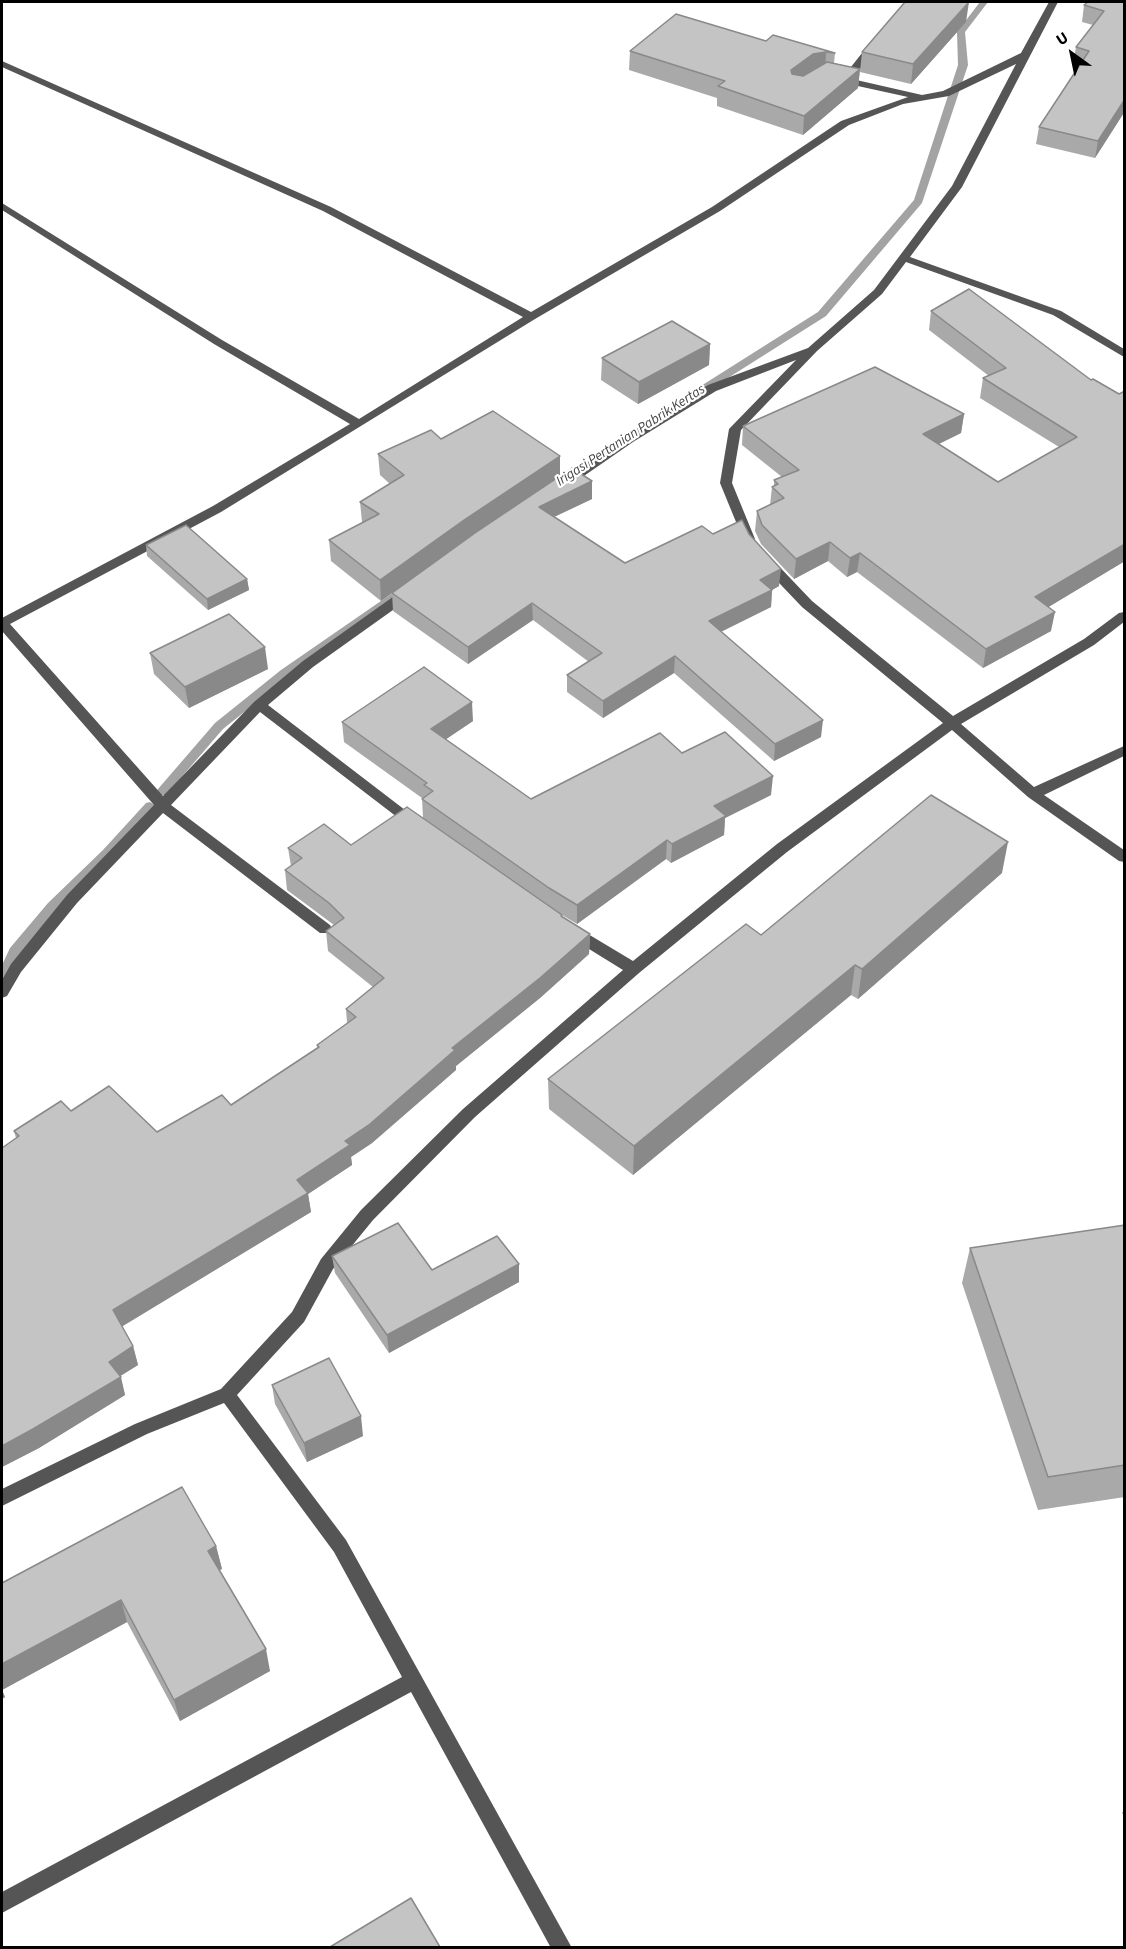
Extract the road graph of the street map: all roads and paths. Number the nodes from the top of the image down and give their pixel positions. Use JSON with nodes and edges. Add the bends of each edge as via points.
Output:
{"nodes":[{"id":1,"x":1053,"y":2,"type":"edge"},
{"id":2,"x":881,"y":36,"type":"edge"},
{"id":3,"x":1023,"y":56,"type":"junction"},
{"id":4,"x":2,"y":64,"type":"edge"},
{"id":5,"x":825,"y":76,"type":"edge"},
{"id":6,"x":846,"y":80,"type":"junction"},
{"id":7,"x":926,"y":98,"type":"junction"},
{"id":8,"x":2,"y":206,"type":"edge"},
{"id":9,"x":904,"y":258,"type":"junction"},
{"id":10,"x":531,"y":317,"type":"junction"},
{"id":11,"x":813,"y":349,"type":"junction"},
{"id":12,"x":1125,"y":354,"type":"edge"},
{"id":13,"x":359,"y":424,"type":"junction"},
{"id":14,"x":550,"y":494,"type":"edge"},
{"id":15,"x":418,"y":586,"type":"edge"},
{"id":16,"x":1125,"y":616,"type":"edge"},
{"id":17,"x":2,"y":623,"type":"edge"},
{"id":18,"x":259,"y":705,"type":"junction"},
{"id":19,"x":952,"y":723,"type":"junction"},
{"id":20,"x":1125,"y":751,"type":"edge"},
{"id":21,"x":1034,"y":795,"type":"junction"},
{"id":22,"x":163,"y":806,"type":"junction"},
{"id":23,"x":429,"y":832,"type":"edge"},
{"id":24,"x":1125,"y":857,"type":"edge"},
{"id":25,"x":563,"y":926,"type":"edge"},
{"id":26,"x":326,"y":929,"type":"edge"},
{"id":27,"x":634,"y":969,"type":"junction"},
{"id":28,"x":2,"y":992,"type":"edge"},
{"id":29,"x":227,"y":1394,"type":"junction"},
{"id":30,"x":2,"y":1498,"type":"edge"},
{"id":31,"x":415,"y":1680,"type":"junction"},
{"id":32,"x":2,"y":1903,"type":"edge"},
{"id":33,"x":562,"y":1947,"type":"edge"}],
"edges":[{"from":1,"to":3,"type":"street"},
{"from":2,"to":6,"type":"street"},
{"from":3,"to":7,"type":"street","via":[[963,87]]},
{"from":3,"to":9,"type":"street","via":[[957,187]]},
{"from":4,"to":10,"type":"street","via":[[327,209]]},
{"from":5,"to":6,"type":"street"},
{"from":6,"to":7,"type":"street"},
{"from":7,"to":10,"type":"street","via":[[901,101],[845,123],[716,209]]},
{"from":8,"to":13,"type":"street","via":[[218,342]]},
{"from":9,"to":11,"type":"street","via":[[878,292]]},
{"from":9,"to":12,"type":"street","via":[[1057,313]]},
{"from":10,"to":13,"type":"street"},
{"from":11,"to":14,"type":"street","via":[[712,388]]},
{"from":11,"to":19,"type":"street","via":[[735,429],[726,483],[757,551],[807,604]]},
{"from":13,"to":17,"type":"street","via":[[216,509]]},
{"from":15,"to":18,"type":"street","via":[[308,664]]},
{"from":16,"to":19,"type":"street","via":[[1081,647]]},
{"from":17,"to":22,"type":"street"},
{"from":18,"to":22,"type":"street"},
{"from":18,"to":23,"type":"street"},
{"from":19,"to":21,"type":"street"},
{"from":19,"to":27,"type":"street","via":[[782,848]]},
{"from":20,"to":21,"type":"street"},
{"from":21,"to":24,"type":"street"},
{"from":22,"to":26,"type":"street"},
{"from":22,"to":28,"type":"street","via":[[72,899],[16,968]]},
{"from":25,"to":27,"type":"street"},
{"from":27,"to":29,"type":"street","via":[[469,1113],[367,1215],[327,1264],[298,1317]]},
{"from":29,"to":30,"type":"street","via":[[141,1429]]},
{"from":29,"to":31,"type":"street","via":[[340,1546]]},
{"from":31,"to":32,"type":"street"},
{"from":31,"to":33,"type":"street"}]}
